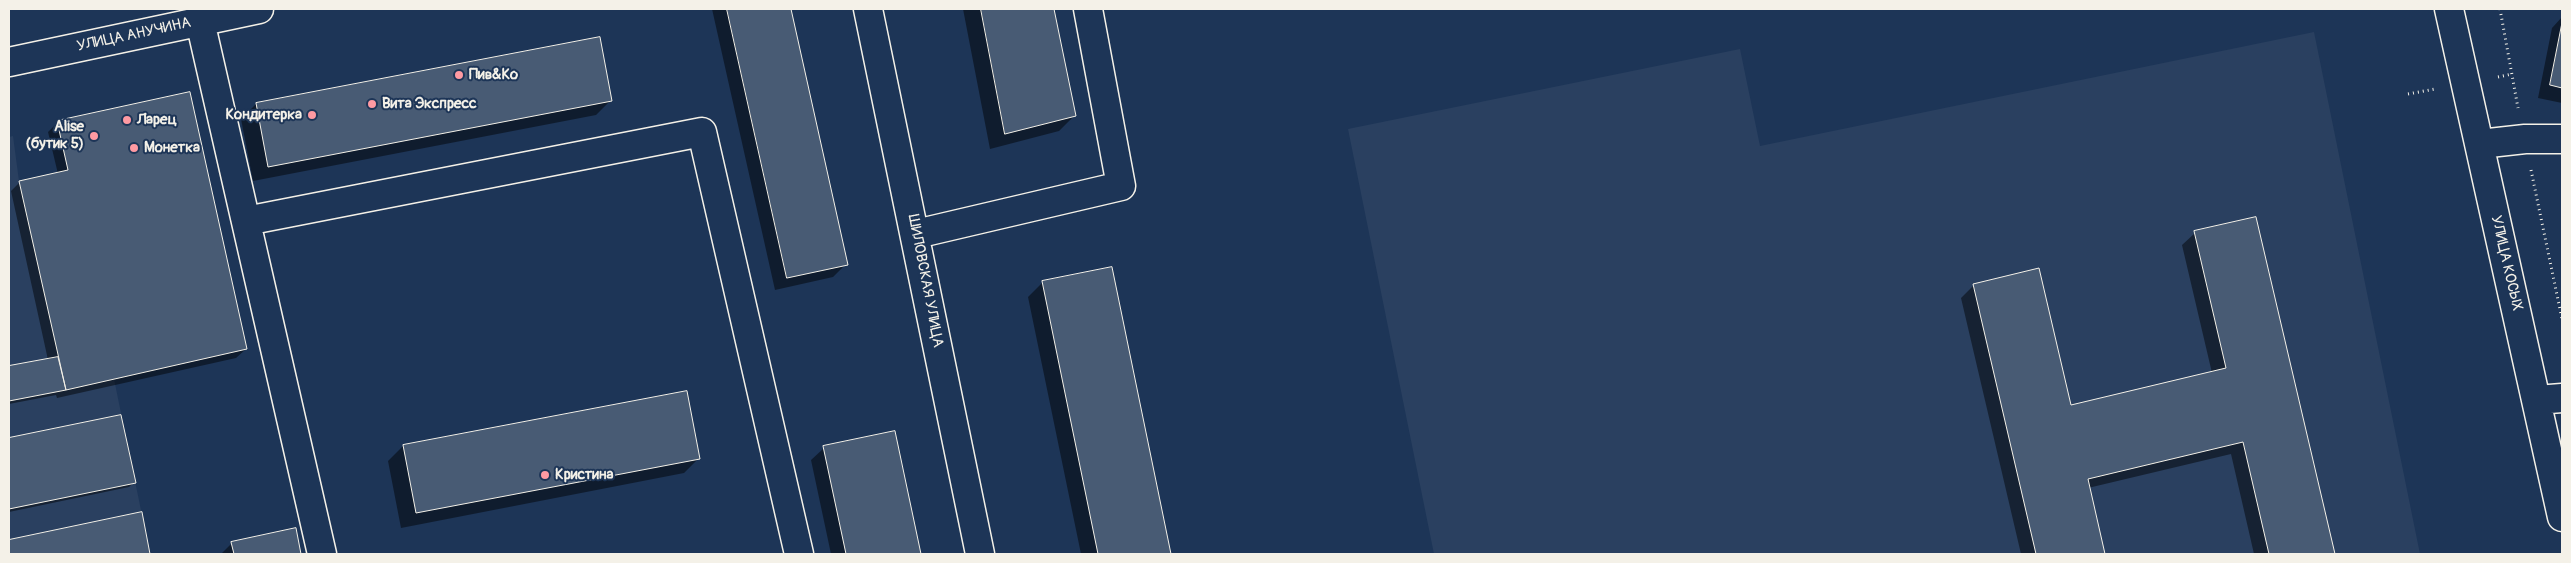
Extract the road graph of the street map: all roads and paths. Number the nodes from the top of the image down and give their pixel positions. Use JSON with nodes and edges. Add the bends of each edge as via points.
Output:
{"nodes":[{"id":1,"x":259,"y":9,"type":"edge"},
{"id":2,"x":868,"y":9,"type":"edge"},
{"id":3,"x":1088,"y":9,"type":"edge"},
{"id":4,"x":2449,"y":9,"type":"edge"},
{"id":5,"x":200,"y":21,"type":"junction"},
{"id":6,"x":9,"y":62,"type":"edge"},
{"id":7,"x":2562,"y":139,"type":"edge"},
{"id":8,"x":2480,"y":144,"type":"junction"},
{"id":9,"x":246,"y":221,"type":"junction"},
{"id":10,"x":916,"y":234,"type":"junction"},
{"id":11,"x":2550,"y":399,"type":"edge"},
{"id":12,"x":2562,"y":517,"type":"edge"},
{"id":13,"x":322,"y":554,"type":"edge"},
{"id":14,"x":799,"y":554,"type":"edge"},
{"id":15,"x":980,"y":554,"type":"edge"}],
"edges":[{"from":1,"to":5,"type":"street","name":"УЛИЦА АНУЧИНА"},
{"from":2,"to":10,"type":"street","name":"ШИЛОВСКАЯ УЛИЦА"},
{"from":3,"to":10,"type":"street","via":[[1121,186]]},
{"from":4,"to":8,"type":"street","name":"УЛИЦА КОСЫХ"},
{"from":5,"to":6,"type":"street","name":"УЛИЦА АНУЧИНА"},
{"from":5,"to":9,"type":"street"},
{"from":7,"to":8,"type":"street"},
{"from":8,"to":11,"type":"street","name":"УЛИЦА КОСЫХ"},
{"from":9,"to":13,"type":"street"},
{"from":9,"to":14,"type":"street","via":[[702,132]]},
{"from":10,"to":15,"type":"street","name":"ШИЛОВСКАЯ УЛИЦА"},
{"from":11,"to":12,"type":"street","name":"УЛИЦА КОСЫХ"}]}
